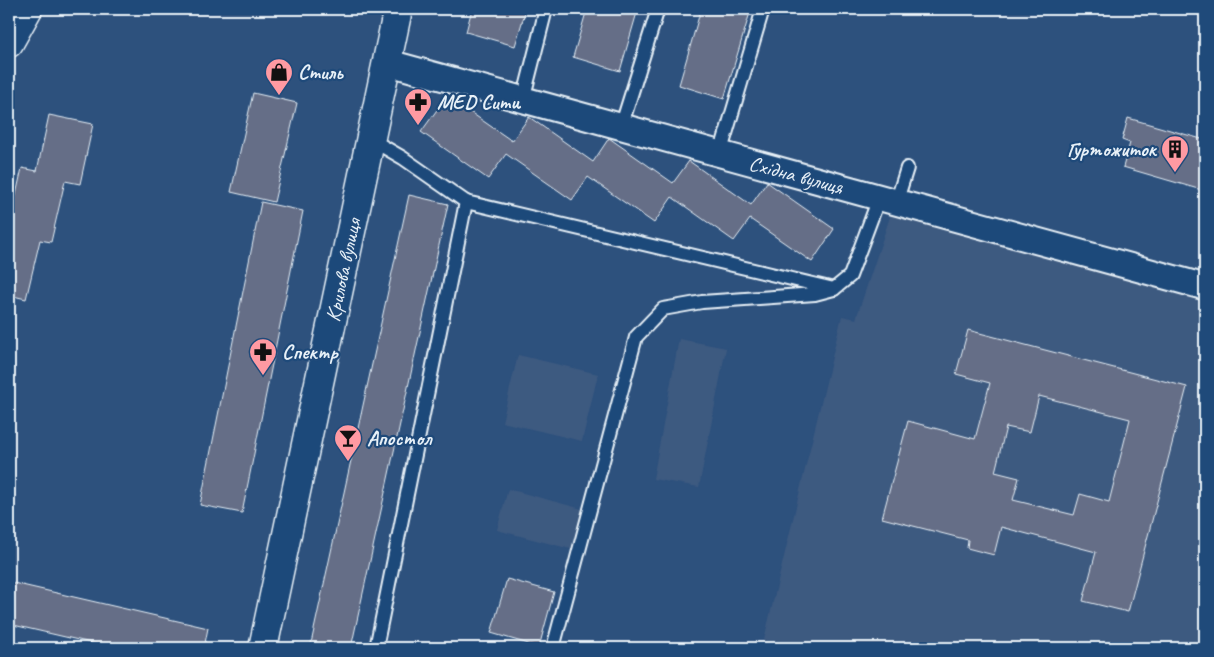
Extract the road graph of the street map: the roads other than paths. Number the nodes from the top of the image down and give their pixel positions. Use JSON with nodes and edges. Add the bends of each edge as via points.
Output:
{"nodes":[{"id":1,"x":28,"y":9,"type":"edge"},
{"id":2,"x":398,"y":9,"type":"edge"},
{"id":3,"x":546,"y":9,"type":"edge"},
{"id":4,"x":658,"y":9,"type":"edge"},
{"id":5,"x":763,"y":9,"type":"edge"},
{"id":6,"x":9,"y":43,"type":"edge"},
{"id":7,"x":386,"y":62,"type":"junction"},
{"id":8,"x":523,"y":100,"type":"junction"},
{"id":9,"x":621,"y":127,"type":"junction"},
{"id":10,"x":370,"y":139,"type":"junction"},
{"id":11,"x":720,"y":154,"type":"junction"},
{"id":12,"x":907,"y":168,"type":"dead end"},
{"id":13,"x":888,"y":200,"type":"junction"},
{"id":14,"x":466,"y":202,"type":"junction"},
{"id":15,"x":1205,"y":287,"type":"edge"},
{"id":16,"x":834,"y":289,"type":"junction"},
{"id":17,"x":263,"y":648,"type":"edge"},
{"id":18,"x":376,"y":648,"type":"edge"},
{"id":19,"x":553,"y":648,"type":"edge"}],
"edges":[{"from":1,"to":6,"type":"street"},
{"from":2,"to":7,"type":"street","name":"Крилова вулиця"},
{"from":3,"to":8,"type":"lane"},
{"from":4,"to":9,"type":"lane"},
{"from":5,"to":11,"type":"lane"},
{"from":7,"to":8,"type":"street","name":"Східна вулиця"},
{"from":7,"to":10,"type":"street","name":"Крилова вулиця"},
{"from":8,"to":9,"type":"street","name":"Східна вулиця"},
{"from":9,"to":11,"type":"street","name":"Східна вулиця"},
{"from":10,"to":14,"type":"lane"},
{"from":10,"to":17,"type":"street","name":"Крилова вулиця"},
{"from":11,"to":13,"type":"street","name":"Східна вулиця"},
{"from":12,"to":13,"type":"lane"},
{"from":13,"to":15,"type":"street","name":"Східна вулиця"},
{"from":13,"to":16,"type":"lane","via":[[850,276]]},
{"from":14,"to":16,"type":"lane"},
{"from":14,"to":18,"type":"lane"},
{"from":16,"to":19,"type":"lane","via":[[815,294],[663,308],[636,337]]}]}
